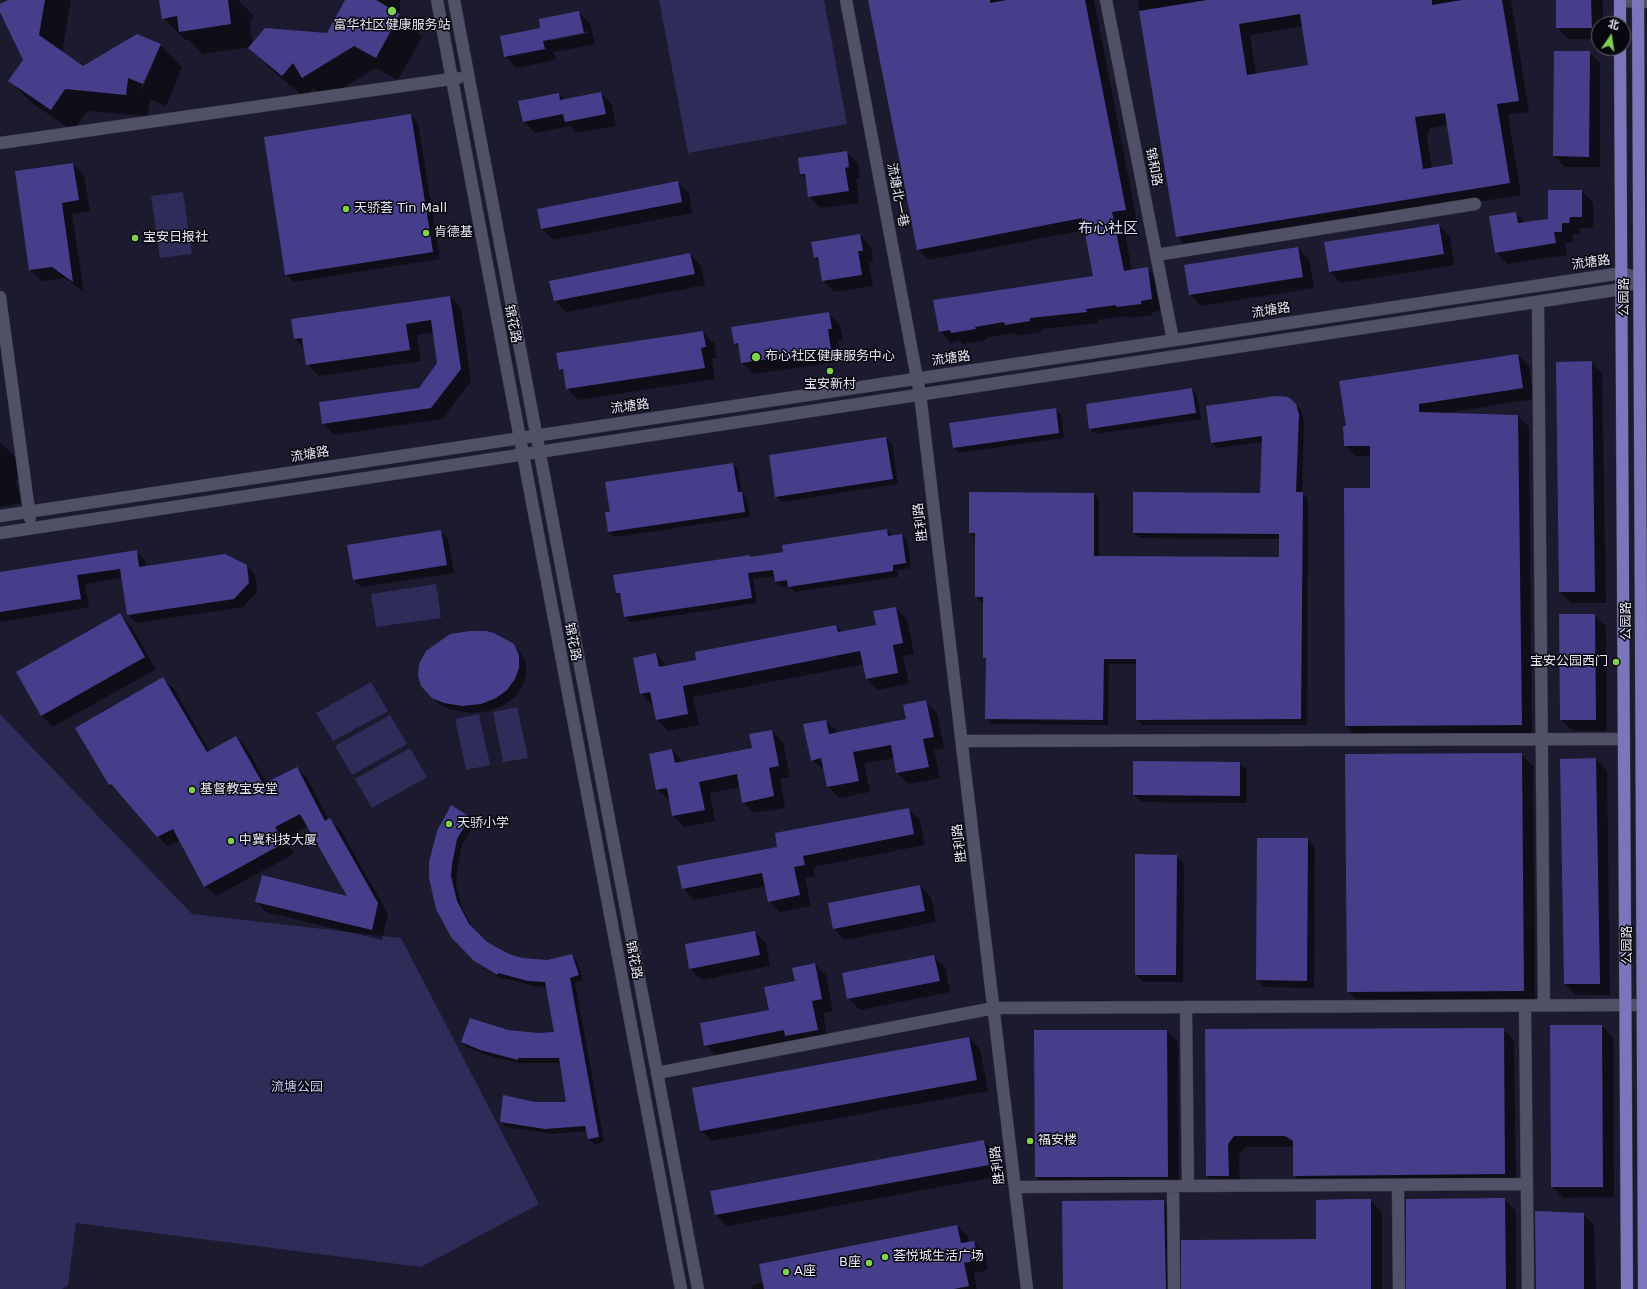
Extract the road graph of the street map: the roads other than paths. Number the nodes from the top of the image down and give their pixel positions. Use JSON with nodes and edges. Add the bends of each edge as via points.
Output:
{"nodes":[{"id":1,"x":437,"y":0,"type":"edge"},
{"id":2,"x":454,"y":0,"type":"edge"},
{"id":3,"x":846,"y":0,"type":"edge"},
{"id":4,"x":1106,"y":0,"type":"edge"},
{"id":5,"x":1620,"y":1,"type":"edge"},
{"id":6,"x":1641,"y":1,"type":"edge"},
{"id":7,"x":1620,"y":16,"type":"edge"},
{"id":8,"x":1620,"y":56,"type":"edge"},
{"id":9,"x":469,"y":77,"type":"junction"},
{"id":10,"x":452,"y":79,"type":"junction"},
{"id":11,"x":0,"y":143,"type":"edge"},
{"id":12,"x":1475,"y":204,"type":"dead end"},
{"id":13,"x":1156,"y":255,"type":"junction"},
{"id":14,"x":1622,"y":273,"type":"junction"},
{"id":15,"x":1639,"y":279,"type":"junction"},
{"id":16,"x":1622,"y":289,"type":"junction"},
{"id":17,"x":0,"y":297,"type":"edge"},
{"id":18,"x":1538,"y":302,"type":"junction"},
{"id":19,"x":1173,"y":340,"type":"junction"},
{"id":20,"x":917,"y":378,"type":"junction"},
{"id":21,"x":920,"y":394,"type":"junction"},
{"id":22,"x":537,"y":435,"type":"junction"},
{"id":23,"x":520,"y":438,"type":"junction"},
{"id":24,"x":1643,"y":446,"type":"edge"},
{"id":25,"x":540,"y":452,"type":"junction"},
{"id":26,"x":523,"y":454,"type":"junction"},
{"id":27,"x":29,"y":512,"type":"junction"},
{"id":28,"x":0,"y":516,"type":"edge"},
{"id":29,"x":31,"y":528,"type":"junction"},
{"id":30,"x":0,"y":533,"type":"edge"},
{"id":31,"x":1542,"y":739,"type":"junction"},
{"id":32,"x":1624,"y":739,"type":"junction"},
{"id":33,"x":962,"y":741,"type":"junction"},
{"id":34,"x":1544,"y":1005,"type":"junction"},
{"id":35,"x":1625,"y":1005,"type":"junction"},
{"id":36,"x":1642,"y":1005,"type":"junction"},
{"id":37,"x":1525,"y":1006,"type":"junction"},
{"id":38,"x":1186,"y":1007,"type":"junction"},
{"id":39,"x":994,"y":1008,"type":"junction"},
{"id":40,"x":657,"y":1073,"type":"junction"},
{"id":41,"x":1527,"y":1184,"type":"junction"},
{"id":42,"x":1398,"y":1185,"type":"junction"},
{"id":43,"x":1173,"y":1186,"type":"junction"},
{"id":44,"x":1188,"y":1186,"type":"junction"},
{"id":45,"x":1015,"y":1187,"type":"junction"},
{"id":46,"x":680,"y":1289,"type":"edge"},
{"id":47,"x":698,"y":1289,"type":"edge"},
{"id":48,"x":1027,"y":1289,"type":"edge"},
{"id":49,"x":1174,"y":1289,"type":"edge"},
{"id":50,"x":1399,"y":1289,"type":"edge"},
{"id":51,"x":1528,"y":1289,"type":"edge"},
{"id":52,"x":1626,"y":1289,"type":"edge"},
{"id":53,"x":1644,"y":1289,"type":"edge"}],
"edges":[{"from":1,"to":10,"type":"street","name":"锦花路"},
{"from":2,"to":9,"type":"street","name":"锦花路"},
{"from":3,"to":20,"type":"street","name":"流塘北一巷"},
{"from":4,"to":13,"type":"street","name":"锦和路"},
{"from":5,"to":6,"type":"street"},
{"from":5,"to":7,"type":"main road"},
{"from":6,"to":15,"type":"main road","name":"公园路"},
{"from":8,"to":14,"type":"main road","name":"公园路"},
{"from":9,"to":10,"type":"street"},
{"from":9,"to":22,"type":"street","name":"锦花路"},
{"from":10,"to":11,"type":"street"},
{"from":10,"to":23,"type":"street","name":"锦花路"},
{"from":12,"to":13,"type":"street"},
{"from":13,"to":19,"type":"street","name":"锦和路"},
{"from":14,"to":15,"type":"street","name":"流塘路"},
{"from":14,"to":16,"type":"main road","name":"公园路"},
{"from":14,"to":19,"type":"street","name":"流塘路"},
{"from":15,"to":16,"type":"street"},
{"from":15,"to":24,"type":"main road","name":"公园路"},
{"from":16,"to":18,"type":"street"},
{"from":16,"to":32,"type":"main road","name":"公园路"},
{"from":17,"to":27,"type":"street"},
{"from":18,"to":21,"type":"street"},
{"from":18,"to":31,"type":"street"},
{"from":19,"to":20,"type":"street","name":"流塘路"},
{"from":20,"to":21,"type":"street","name":"流塘北一巷"},
{"from":20,"to":22,"type":"street","name":"流塘路"},
{"from":21,"to":25,"type":"street"},
{"from":21,"to":33,"type":"street","name":"胜利路"},
{"from":22,"to":23,"type":"street","name":"流塘路"},
{"from":22,"to":25,"type":"street","name":"锦花路"},
{"from":23,"to":26,"type":"street","name":"锦花路"},
{"from":23,"to":27,"type":"street","name":"流塘路"},
{"from":24,"to":36,"type":"main road","name":"公园路"},
{"from":25,"to":26,"type":"street"},
{"from":25,"to":40,"type":"street","name":"锦花路"},
{"from":26,"to":29,"type":"street"},
{"from":26,"to":46,"type":"street","name":"锦花路"},
{"from":27,"to":28,"type":"street","name":"流塘路"},
{"from":27,"to":29,"type":"street"},
{"from":29,"to":30,"type":"street"},
{"from":31,"to":32,"type":"street"},
{"from":31,"to":33,"type":"street"},
{"from":31,"to":34,"type":"street"},
{"from":32,"to":35,"type":"main road","name":"公园路"},
{"from":33,"to":39,"type":"street","name":"胜利路"},
{"from":34,"to":35,"type":"street"},
{"from":34,"to":37,"type":"street"},
{"from":35,"to":36,"type":"street"},
{"from":35,"to":52,"type":"main road","name":"公园路"},
{"from":36,"to":53,"type":"main road","name":"公园路"},
{"from":37,"to":38,"type":"street"},
{"from":37,"to":41,"type":"street"},
{"from":38,"to":39,"type":"street"},
{"from":38,"to":44,"type":"street"},
{"from":39,"to":40,"type":"street"},
{"from":39,"to":45,"type":"street","name":"胜利路"},
{"from":40,"to":47,"type":"street","name":"锦花路"},
{"from":41,"to":42,"type":"street"},
{"from":41,"to":51,"type":"street"},
{"from":42,"to":44,"type":"street"},
{"from":42,"to":50,"type":"street"},
{"from":43,"to":44,"type":"street"},
{"from":43,"to":45,"type":"street"},
{"from":43,"to":49,"type":"street"},
{"from":45,"to":48,"type":"street","name":"胜利路"}]}
